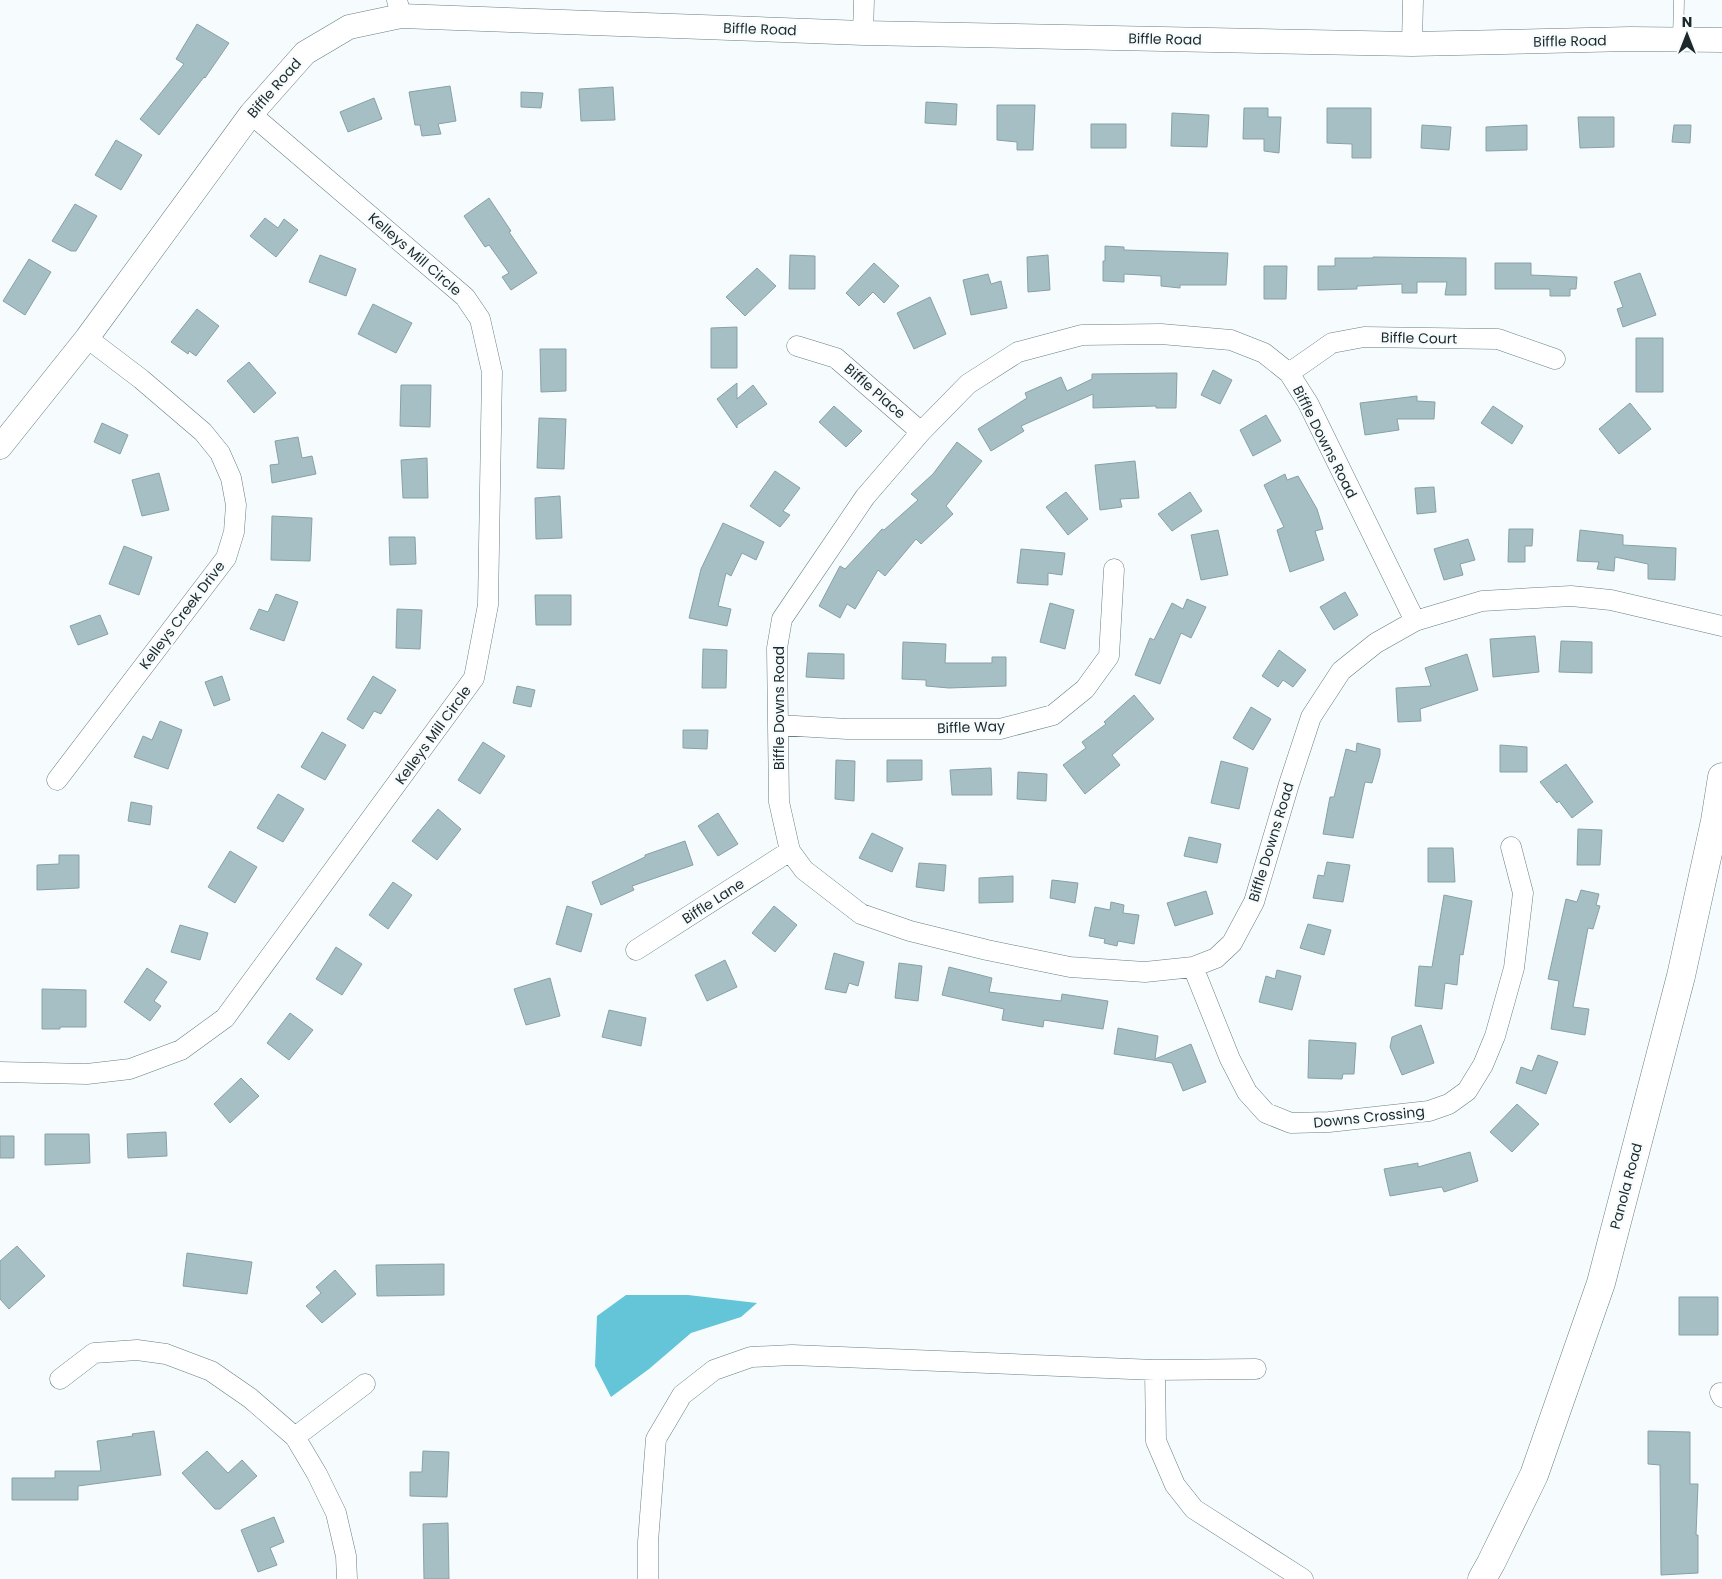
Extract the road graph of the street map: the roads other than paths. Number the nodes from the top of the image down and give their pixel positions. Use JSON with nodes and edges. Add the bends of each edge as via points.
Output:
{"nodes":[{"id":1,"x":864,"y":0,"type":"edge"},
{"id":2,"x":1413,"y":0,"type":"edge"},
{"id":3,"x":1679,"y":0,"type":"edge"},
{"id":4,"x":399,"y":8,"type":"edge"},
{"id":5,"x":864,"y":32,"type":"junction"},
{"id":6,"x":1678,"y":40,"type":"junction"},
{"id":7,"x":1722,"y":40,"type":"edge"},
{"id":8,"x":1412,"y":44,"type":"junction"},
{"id":9,"x":251,"y":114,"type":"junction"},
{"id":10,"x":87,"y":338,"type":"junction"},
{"id":11,"x":797,"y":346,"type":"dead end"},
{"id":12,"x":1555,"y":359,"type":"dead end"},
{"id":13,"x":1289,"y":373,"type":"junction"},
{"id":14,"x":921,"y":432,"type":"junction"},
{"id":15,"x":0,"y":447,"type":"edge"},
{"id":16,"x":1114,"y":569,"type":"dead end"},
{"id":17,"x":1415,"y":621,"type":"junction"},
{"id":18,"x":1722,"y":626,"type":"edge"},
{"id":19,"x":779,"y":725,"type":"junction"},
{"id":20,"x":1722,"y":777,"type":"edge"},
{"id":21,"x":57,"y":780,"type":"dead end"},
{"id":22,"x":1511,"y":847,"type":"dead end"},
{"id":23,"x":790,"y":852,"type":"junction"},
{"id":24,"x":636,"y":950,"type":"dead end"},
{"id":25,"x":1193,"y":967,"type":"junction"},
{"id":26,"x":0,"y":1072,"type":"edge"},
{"id":27,"x":1256,"y":1369,"type":"dead end"},
{"id":28,"x":1155,"y":1370,"type":"junction"},
{"id":29,"x":60,"y":1379,"type":"dead end"},
{"id":30,"x":365,"y":1384,"type":"dead end"},
{"id":31,"x":295,"y":1437,"type":"junction"},
{"id":32,"x":347,"y":1579,"type":"edge"},
{"id":33,"x":648,"y":1579,"type":"edge"},
{"id":34,"x":1303,"y":1579,"type":"edge"},
{"id":35,"x":1482,"y":1579,"type":"edge"}],
"edges":[{"from":1,"to":5,"type":"street"},
{"from":2,"to":8,"type":"street"},
{"from":3,"to":6,"type":"lane"},
{"from":4,"to":5,"type":"street","name":"Biffle Road"},
{"from":4,"to":9,"type":"street","name":"Biffle Road","via":[[349,27],[305,53]]},
{"from":5,"to":8,"type":"street","name":"Biffle Road"},
{"from":6,"to":7,"type":"street","name":"Biffle Road"},
{"from":6,"to":8,"type":"street","name":"Biffle Road"},
{"from":9,"to":10,"type":"street","name":"Biffle Road"},
{"from":9,"to":26,"type":"street","name":"Kelleys Mill Circle","via":[[465,297],[480,320],[492,372],[488,605],[474,678],[225,1018],[181,1050],[130,1069],[87,1074]]},
{"from":10,"to":15,"type":"street","name":"Biffle Road"},
{"from":10,"to":21,"type":"street","name":"Kelleys Creek Drive","via":[[203,432],[220,453],[231,478],[236,505],[234,532],[226,558]]},
{"from":11,"to":14,"type":"street","name":"Biffle Place","via":[[836,358]]},
{"from":12,"to":13,"type":"street","name":"Biffle Court","via":[[1498,339],[1364,337],[1332,343]]},
{"from":13,"to":14,"type":"street","name":"Biffle Downs Road","via":[[1264,352],[1231,340],[1161,334],[1082,335],[1018,352],[968,384]]},
{"from":13,"to":17,"type":"street","name":"Biffle Downs Road","via":[[1308,403]]},
{"from":14,"to":19,"type":"street","name":"Biffle Downs Road","via":[[865,497],[782,619],[777,648]]},
{"from":16,"to":19,"type":"street","name":"Biffle Way","via":[[1108,656],[1085,689],[1053,715],[1000,729],[847,729]]},
{"from":17,"to":18,"type":"street","name":"Biffle Downs Road","via":[[1482,601],[1571,596],[1611,600]]},
{"from":17,"to":25,"type":"street","name":"Biffle Downs Road","via":[[1376,643],[1341,671],[1311,717],[1254,902],[1232,943],[1216,958]]},
{"from":19,"to":23,"type":"street","name":"Biffle Downs Road","via":[[779,802]]},
{"from":20,"to":35,"type":"main road","name":"Panola Road","via":[[1681,976],[1601,1283],[1534,1475]]},
{"from":22,"to":25,"type":"street","name":"Downs Crossing","via":[[1523,893],[1514,968],[1496,1036],[1467,1090],[1449,1104],[1429,1112],[1291,1123],[1266,1113],[1247,1092],[1230,1059]]},
{"from":23,"to":24,"type":"street","name":"Biffle Lane"},
{"from":23,"to":25,"type":"street","name":"Biffle Downs Road","via":[[804,870],[862,914],[910,931],[1070,967],[1145,972]]},
{"from":27,"to":28,"type":"street"},
{"from":28,"to":33,"type":"street","via":[[792,1355],[751,1356],[714,1370],[682,1395],[656,1439]]},
{"from":28,"to":34,"type":"street","via":[[1156,1441],[1175,1486],[1194,1509]]},
{"from":29,"to":31,"type":"street","via":[[94,1353],[137,1350],[166,1354],[211,1371],[250,1398]]},
{"from":30,"to":31,"type":"street"},
{"from":31,"to":32,"type":"street","via":[[336,1513],[346,1556]]}]}
